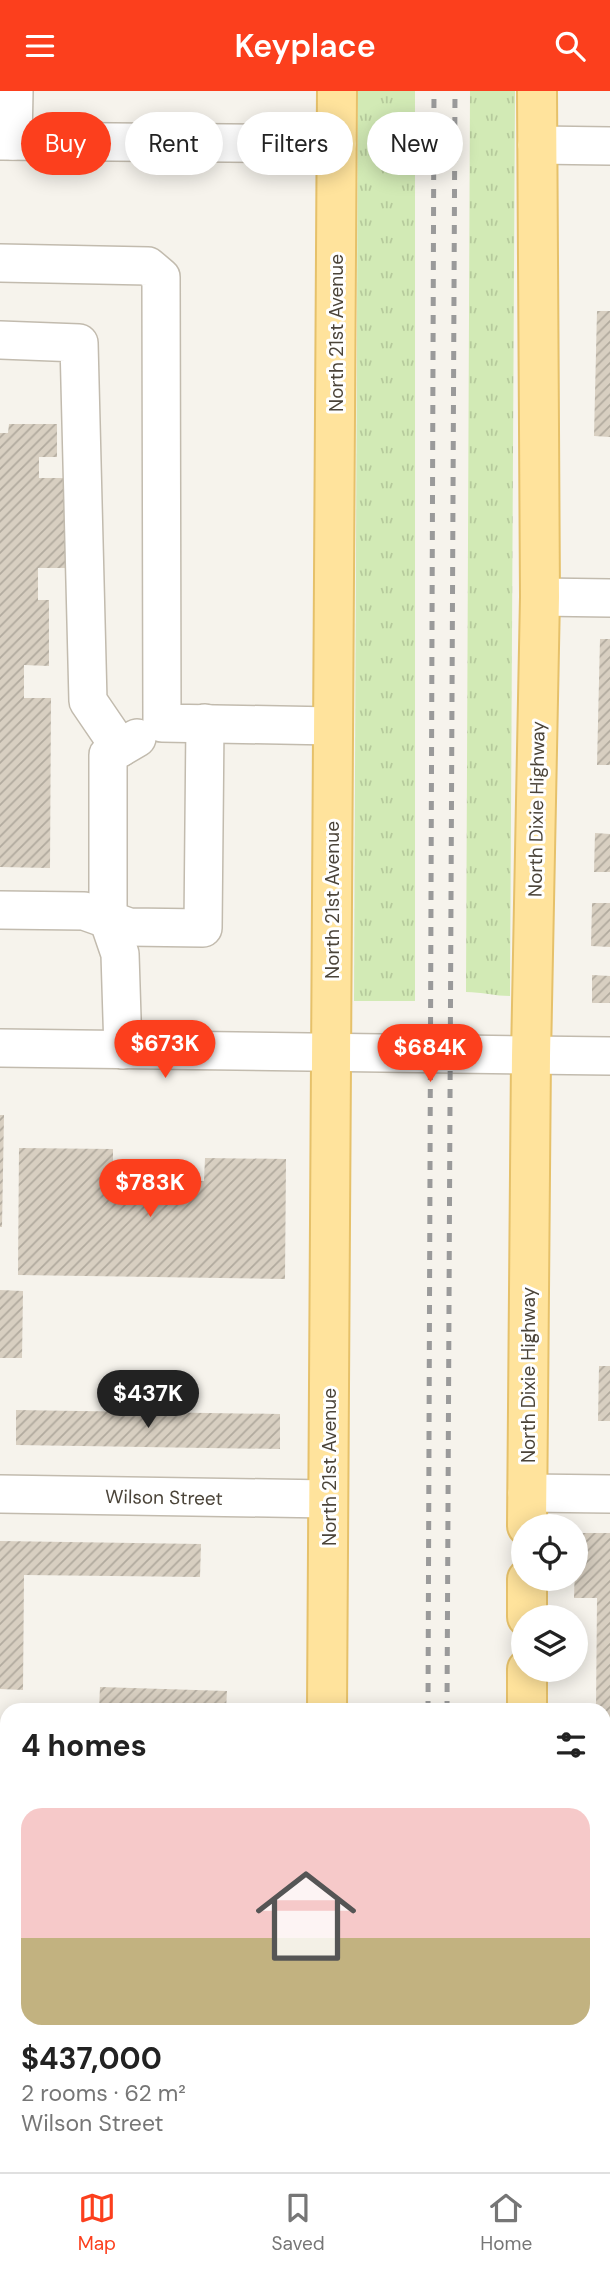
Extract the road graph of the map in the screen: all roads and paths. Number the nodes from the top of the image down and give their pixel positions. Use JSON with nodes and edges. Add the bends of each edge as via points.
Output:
{"nodes":[{"id":1,"x":14,"y":91,"type":"edge"},
{"id":2,"x":337,"y":91,"type":"edge"},
{"id":3,"x":537,"y":91,"type":"edge"},
{"id":4,"x":337,"y":112,"type":"edge"},
{"id":5,"x":7,"y":141,"type":"edge"},
{"id":6,"x":237,"y":143,"type":"edge"},
{"id":7,"x":537,"y":145,"type":"junction"},
{"id":8,"x":610,"y":146,"type":"edge"},
{"id":9,"x":337,"y":175,"type":"edge"},
{"id":10,"x":0,"y":263,"type":"edge"},
{"id":11,"x":0,"y":340,"type":"edge"},
{"id":12,"x":540,"y":597,"type":"junction"},
{"id":13,"x":610,"y":598,"type":"edge"},
{"id":14,"x":162,"y":723,"type":"junction"},
{"id":15,"x":205,"y":723,"type":"junction"},
{"id":16,"x":333,"y":726,"type":"junction"},
{"id":17,"x":120,"y":748,"type":"junction"},
{"id":18,"x":0,"y":910,"type":"edge"},
{"id":19,"x":108,"y":919,"type":"junction"},
{"id":20,"x":0,"y":1048,"type":"edge"},
{"id":21,"x":123,"y":1050,"type":"junction"},
{"id":22,"x":331,"y":1053,"type":"junction"},
{"id":23,"x":531,"y":1056,"type":"junction"},
{"id":24,"x":610,"y":1056,"type":"edge"},
{"id":25,"x":0,"y":1494,"type":"edge"},
{"id":26,"x":610,"y":1494,"type":"edge"},
{"id":27,"x":328,"y":1499,"type":"junction"},
{"id":28,"x":527,"y":1509,"type":"edge"},
{"id":29,"x":527,"y":1682,"type":"edge"},
{"id":30,"x":327,"y":1703,"type":"edge"},
{"id":31,"x":527,"y":1703,"type":"edge"}],
"edges":[{"from":1,"to":5,"type":"street"},
{"from":2,"to":4,"type":"main road","name":"North 21st Avenue"},
{"from":3,"to":7,"type":"main road","name":"North Dixie Highway"},
{"from":5,"to":6,"type":"street"},
{"from":7,"to":8,"type":"street"},
{"from":7,"to":12,"type":"main road","name":"North Dixie Highway"},
{"from":9,"to":16,"type":"main road","name":"North 21st Avenue"},
{"from":10,"to":14,"type":"street","via":[[148,266],[162,277]]},
{"from":11,"to":17,"type":"street","via":[[79,343],[88,701]]},
{"from":12,"to":13,"type":"street"},
{"from":12,"to":23,"type":"main road","name":"North Dixie Highway"},
{"from":14,"to":15,"type":"street"},
{"from":14,"to":17,"type":"street"},
{"from":15,"to":16,"type":"street"},
{"from":15,"to":19,"type":"street","via":[[203,927],[129,927]]},
{"from":16,"to":22,"type":"main road","name":"North 21st Avenue"},
{"from":17,"to":19,"type":"street","via":[[108,755]]},
{"from":18,"to":19,"type":"street","via":[[83,911]]},
{"from":19,"to":21,"type":"street","via":[[120,954]]},
{"from":20,"to":21,"type":"street"},
{"from":21,"to":22,"type":"street"},
{"from":22,"to":23,"type":"street"},
{"from":22,"to":27,"type":"main road","name":"North 21st Avenue"},
{"from":23,"to":24,"type":"street"},
{"from":23,"to":28,"type":"main road","name":"North Dixie Highway"},
{"from":25,"to":27,"type":"street","name":"Wilson Street"},
{"from":26,"to":28,"type":"street"},
{"from":27,"to":30,"type":"main road","name":"North 21st Avenue"},
{"from":29,"to":31,"type":"main road"}]}
